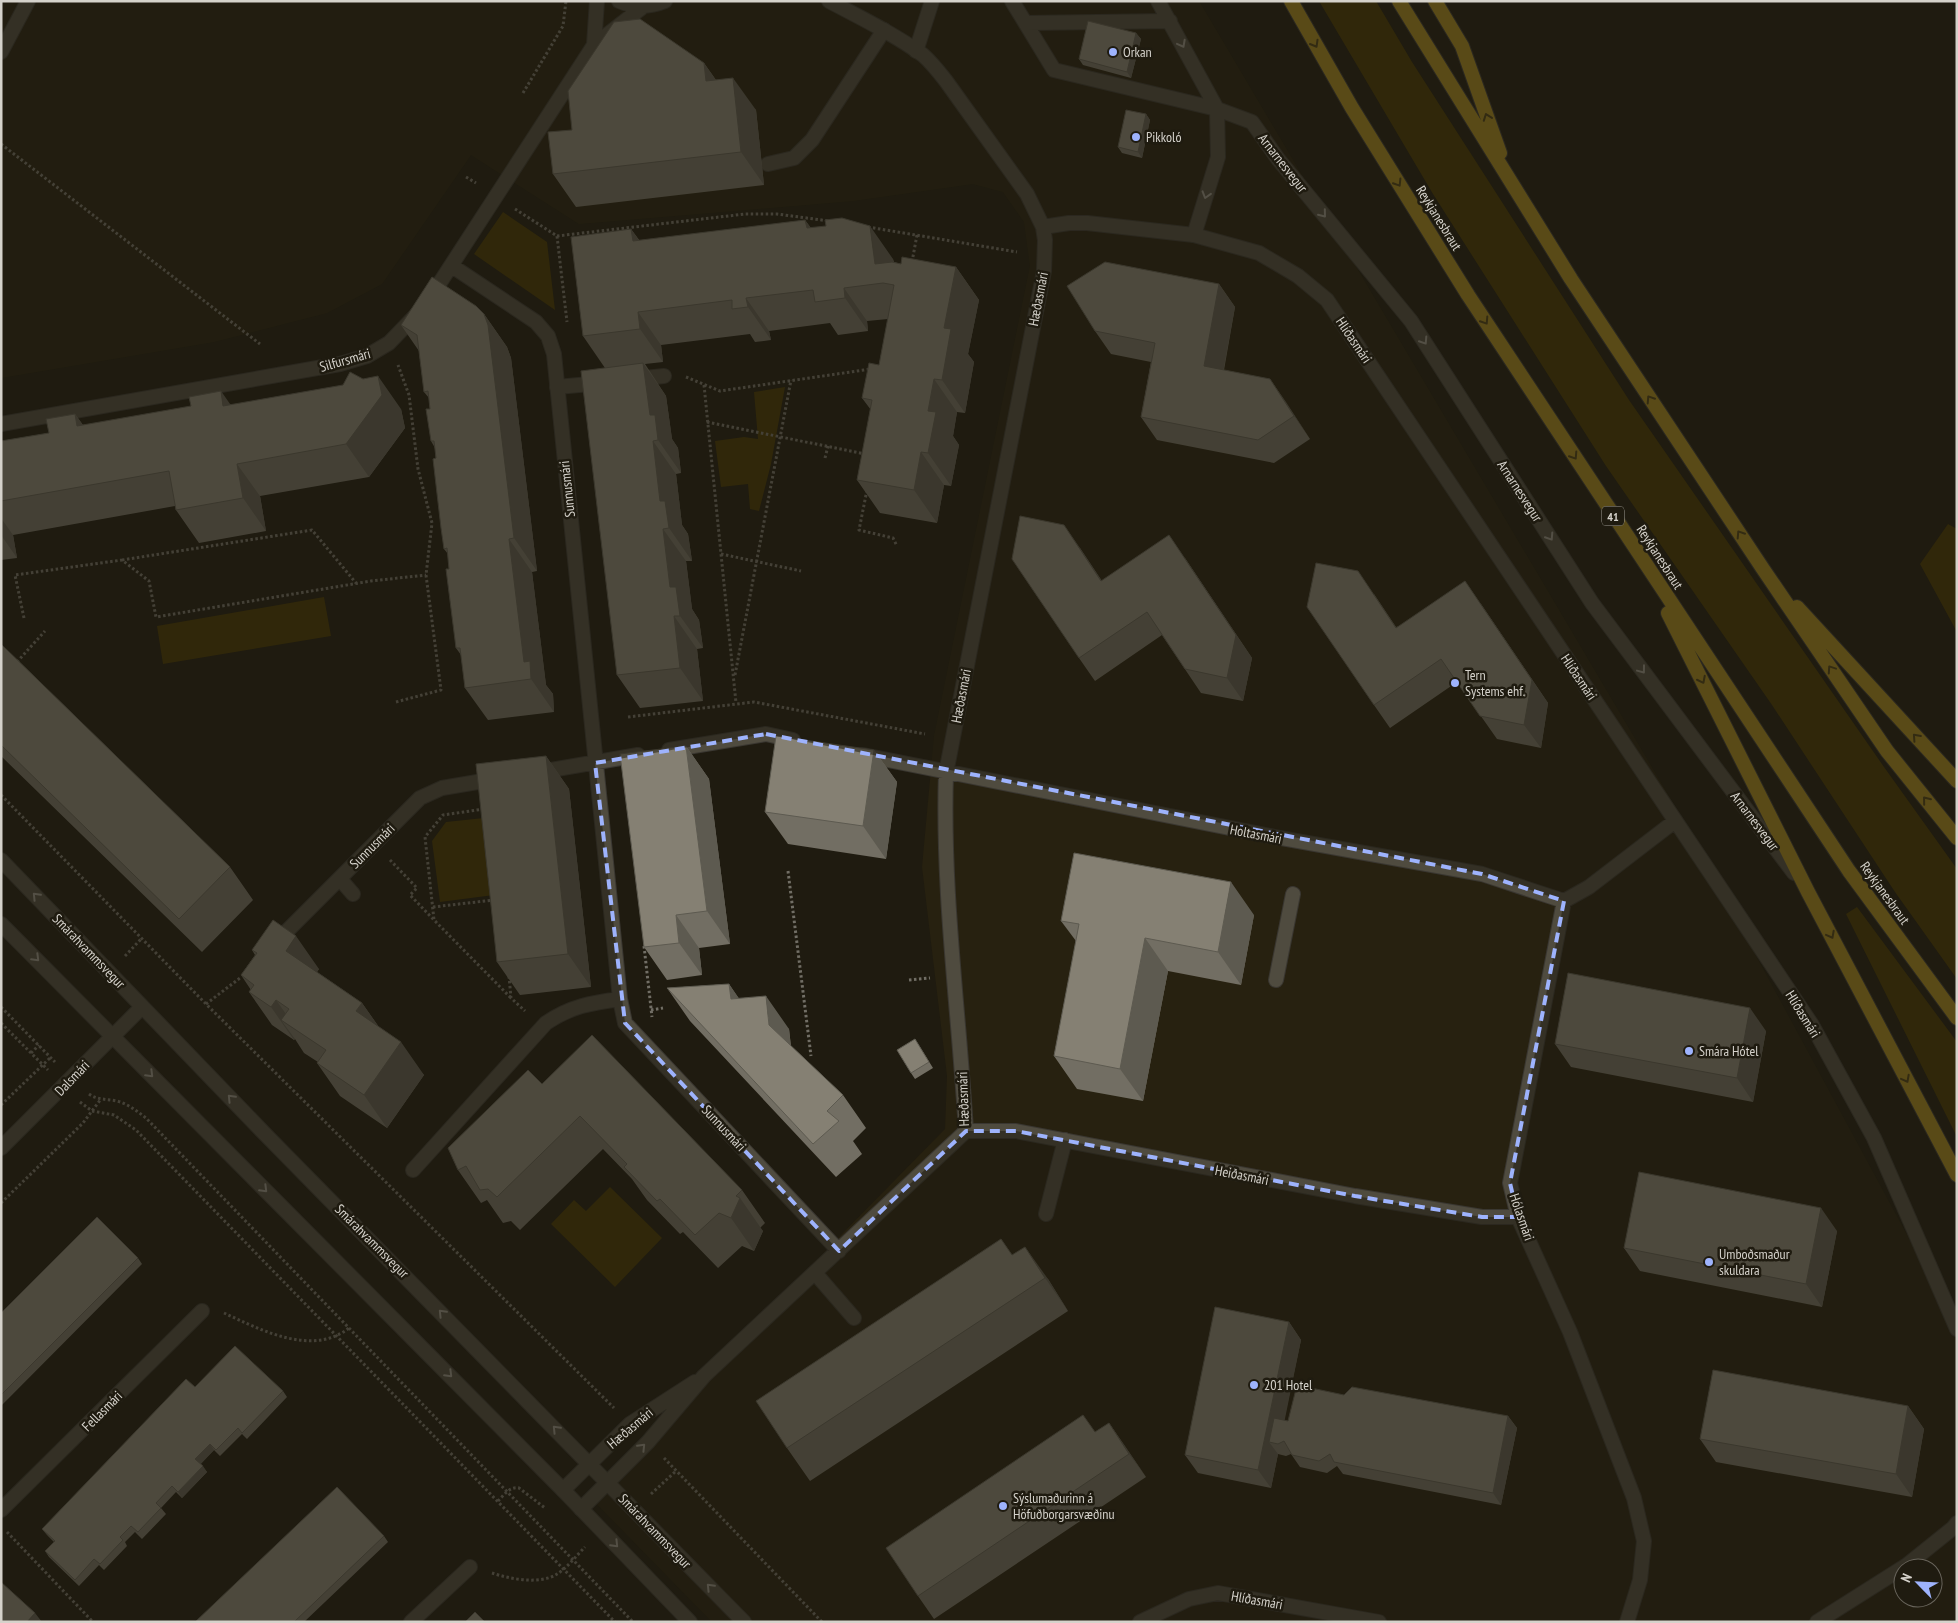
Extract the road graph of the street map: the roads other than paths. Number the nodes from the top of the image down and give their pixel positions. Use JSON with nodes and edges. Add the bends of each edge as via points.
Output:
{"nodes":[{"id":1,"x":28,"y":1,"type":"edge"},
{"id":2,"x":597,"y":1,"type":"edge"},
{"id":3,"x":620,"y":1,"type":"edge"},
{"id":4,"x":665,"y":1,"type":"edge"},
{"id":5,"x":829,"y":1,"type":"edge"},
{"id":6,"x":932,"y":1,"type":"edge"},
{"id":7,"x":1012,"y":1,"type":"edge"},
{"id":8,"x":1158,"y":1,"type":"edge"},
{"id":9,"x":1291,"y":1,"type":"edge"},
{"id":10,"x":1399,"y":1,"type":"edge"},
{"id":11,"x":1435,"y":1,"type":"edge"},
{"id":12,"x":644,"y":6,"type":"junction"},
{"id":13,"x":1170,"y":21,"type":"junction"},
{"id":14,"x":1026,"y":23,"type":"junction"},
{"id":15,"x":884,"y":30,"type":"junction"},
{"id":16,"x":594,"y":45,"type":"junction"},
{"id":17,"x":916,"y":51,"type":"junction"},
{"id":18,"x":1,"y":52,"type":"edge"},
{"id":19,"x":1217,"y":109,"type":"junction"},
{"id":20,"x":768,"y":164,"type":"dead end"},
{"id":21,"x":1510,"y":180,"type":"junction"},
{"id":22,"x":1043,"y":227,"type":"junction"},
{"id":23,"x":1194,"y":236,"type":"junction"},
{"id":24,"x":452,"y":266,"type":"junction"},
{"id":25,"x":664,"y":376,"type":"dead end"},
{"id":26,"x":557,"y":387,"type":"junction"},
{"id":27,"x":1,"y":424,"type":"edge"},
{"id":28,"x":1641,"y":558,"type":"junction"},
{"id":29,"x":1763,"y":569,"type":"junction"},
{"id":30,"x":804,"y":743,"type":"edge"},
{"id":31,"x":852,"y":753,"type":"edge"},
{"id":32,"x":595,"y":763,"type":"junction"},
{"id":33,"x":946,"y":773,"type":"junction"},
{"id":34,"x":526,"y":774,"type":"edge"},
{"id":35,"x":508,"y":777,"type":"edge"},
{"id":36,"x":1957,"y":781,"type":"edge"},
{"id":37,"x":1675,"y":821,"type":"junction"},
{"id":38,"x":1957,"y":838,"type":"edge"},
{"id":39,"x":1,"y":860,"type":"edge"},
{"id":40,"x":340,"y":879,"type":"junction"},
{"id":41,"x":1808,"y":892,"type":"junction"},
{"id":42,"x":353,"y":894,"type":"dead end"},
{"id":43,"x":1293,"y":894,"type":"dead end"},
{"id":44,"x":1564,"y":901,"type":"junction"},
{"id":45,"x":1,"y":924,"type":"edge"},
{"id":46,"x":240,"y":978,"type":"road end"},
{"id":47,"x":1276,"y":980,"type":"dead end"},
{"id":48,"x":620,"y":999,"type":"junction"},
{"id":49,"x":142,"y":1007,"type":"junction"},
{"id":50,"x":1957,"y":1018,"type":"edge"},
{"id":51,"x":113,"y":1036,"type":"junction"},
{"id":52,"x":966,"y":1131,"type":"junction"},
{"id":53,"x":1065,"y":1140,"type":"junction"},
{"id":54,"x":1,"y":1148,"type":"edge"},
{"id":55,"x":413,"y":1170,"type":"dead end"},
{"id":56,"x":1957,"y":1175,"type":"edge"},
{"id":57,"x":1046,"y":1214,"type":"dead end"},
{"id":58,"x":1518,"y":1217,"type":"junction"},
{"id":59,"x":839,"y":1251,"type":"junction"},
{"id":60,"x":815,"y":1273,"type":"junction"},
{"id":61,"x":202,"y":1311,"type":"road end"},
{"id":62,"x":854,"y":1318,"type":"dead end"},
{"id":63,"x":1957,"y":1329,"type":"edge"},
{"id":64,"x":704,"y":1376,"type":"junction"},
{"id":65,"x":590,"y":1464,"type":"junction"},
{"id":66,"x":608,"y":1482,"type":"junction"},
{"id":67,"x":563,"y":1490,"type":"junction"},
{"id":68,"x":582,"y":1509,"type":"junction"},
{"id":69,"x":1,"y":1510,"type":"edge"},
{"id":70,"x":1957,"y":1523,"type":"edge"},
{"id":71,"x":470,"y":1567,"type":"road end"},
{"id":72,"x":411,"y":1622,"type":"edge"},
{"id":73,"x":690,"y":1622,"type":"edge"},
{"id":74,"x":744,"y":1622,"type":"edge"},
{"id":75,"x":1140,"y":1622,"type":"edge"},
{"id":76,"x":1379,"y":1622,"type":"edge"},
{"id":77,"x":1627,"y":1622,"type":"edge"},
{"id":78,"x":1817,"y":1622,"type":"edge"}],
"edges":[{"from":1,"to":18,"type":"street"},
{"from":2,"to":16,"type":"street","name":"Silfursmári"},
{"from":3,"to":12,"type":"street"},
{"from":4,"to":12,"type":"street"},
{"from":5,"to":15,"type":"street","name":"Hæðasmári"},
{"from":6,"to":17,"type":"street"},
{"from":7,"to":14,"type":"street","name":"Arnarnesvegur"},
{"from":8,"to":13,"type":"street"},
{"from":9,"to":28,"type":"highway","name":"Reykjanesbraut","number":"41","one_way":true,"via":[[1352,108],[1468,295]]},
{"from":10,"to":21,"type":"highway"},
{"from":21,"to":11,"type":"highway","one_way":true,"via":[[1462,46]]},
{"from":12,"to":16,"type":"street","name":"Silfursmári"},
{"from":13,"to":14,"type":"street"},
{"from":13,"to":19,"type":"street","one_way":true},
{"from":14,"to":19,"type":"street","name":"Arnarnesvegur","via":[[1054,70]]},
{"from":15,"to":17,"type":"street","name":"Hæðasmári"},
{"from":15,"to":20,"type":"street","via":[[812,140],[794,158]]},
{"from":16,"to":24,"type":"street","name":"Silfursmári"},
{"from":17,"to":22,"type":"street","name":"Hæðasmári","via":[[946,81],[1009,168],[1027,194]]},
{"from":19,"to":23,"type":"street","one_way":true,"via":[[1218,157]]},
{"from":19,"to":41,"type":"street","name":"Arnarnesvegur","one_way":true,"via":[[1252,122],[1278,159],[1411,321],[1592,603]]},
{"from":29,"to":21,"type":"highway","one_way":true},
{"from":22,"to":23,"type":"street","name":"Hlíðasmári","via":[[1087,223]]},
{"from":22,"to":33,"type":"street","name":"Hæðasmári","via":[[1044,271]]},
{"from":23,"to":37,"type":"street","name":"Hlíðasmári","via":[[1259,253],[1298,276],[1326,300]]},
{"from":24,"to":26,"type":"street","name":"Sunnusmári","via":[[542,328],[554,354]]},
{"from":24,"to":27,"type":"street","name":"Silfursmári","via":[[409,323],[389,343],[367,356],[340,364]]},
{"from":25,"to":26,"type":"street"},
{"from":26,"to":32,"type":"street","name":"Sunnusmári"},
{"from":28,"to":41,"type":"highway","one_way":true},
{"from":28,"to":50,"type":"highway","name":"Reykjanesbraut","number":"41","via":[[1849,871]]},
{"from":36,"to":29,"type":"highway","one_way":true},
{"from":38,"to":29,"type":"highway","one_way":true,"via":[[1887,751]]},
{"from":30,"to":32,"type":"street","via":[[766,734]]},
{"from":31,"to":33,"type":"street"},
{"from":32,"to":34,"type":"street"},
{"from":32,"to":48,"type":"street","name":"Sunnusmári"},
{"from":33,"to":44,"type":"street","name":"Holtasmári","via":[[1482,874]]},
{"from":33,"to":52,"type":"street","name":"Hæðasmári","via":[[948,869]]},
{"from":35,"to":40,"type":"street","name":"Sunnusmári","via":[[442,788],[420,798]]},
{"from":37,"to":44,"type":"street","via":[[1588,887]]},
{"from":37,"to":63,"type":"street","name":"Hlíðasmári","via":[[1812,1025],[1870,1129]]},
{"from":49,"to":39,"type":"street","name":"Smárahvammsvegur","one_way":true},
{"from":40,"to":42,"type":"street"},
{"from":40,"to":46,"type":"street","name":"Sunnusmári"},
{"from":41,"to":56,"type":"highway","one_way":true},
{"from":43,"to":47,"type":"street"},
{"from":44,"to":58,"type":"street","name":"Hólasmári","via":[[1510,1183]]},
{"from":45,"to":51,"type":"street","one_way":true},
{"from":48,"to":55,"type":"street","via":[[581,1005],[560,1013],[542,1027]]},
{"from":48,"to":59,"type":"street","name":"Sunnusmári","via":[[625,1023]]},
{"from":49,"to":51,"type":"street","name":"Dalsmári"},
{"from":65,"to":49,"type":"street","name":"Smárahvammsvegur","one_way":true},
{"from":51,"to":54,"type":"street","name":"Dalsmári"},
{"from":51,"to":67,"type":"street","one_way":true},
{"from":52,"to":53,"type":"street","name":"Heiðasmári","via":[[1016,1131]]},
{"from":52,"to":59,"type":"street","name":"Hæðasmári"},
{"from":53,"to":57,"type":"street"},
{"from":53,"to":58,"type":"street","name":"Heiðasmári","via":[[1374,1200],[1482,1217]]},
{"from":58,"to":77,"type":"street","name":"Hólasmári","via":[[1570,1332],[1634,1498],[1644,1540],[1640,1580]]},
{"from":59,"to":60,"type":"street","name":"Hæðasmári"},
{"from":60,"to":62,"type":"street"},
{"from":60,"to":64,"type":"street","name":"Hæðasmári"},
{"from":61,"to":69,"type":"street","name":"Fellasmári"},
{"from":64,"to":65,"type":"street","name":"Hæðasmári","via":[[630,1424]]},
{"from":66,"to":64,"type":"street","name":"Hæðasmári","one_way":true,"via":[[673,1415]]},
{"from":65,"to":66,"type":"street","name":"Smárahvammsvegur"},
{"from":65,"to":67,"type":"street","name":"Hæðasmári"},
{"from":66,"to":68,"type":"street","name":"Hæðasmári"},
{"from":74,"to":66,"type":"street","name":"Smárahvammsvegur","one_way":true},
{"from":67,"to":68,"type":"street"},
{"from":68,"to":73,"type":"street","one_way":true},
{"from":70,"to":78,"type":"street","via":[[1907,1565]]},
{"from":71,"to":72,"type":"street"},
{"from":75,"to":76,"type":"street","name":"Hlíðasmári","via":[[1189,1599],[1218,1593]]}]}
